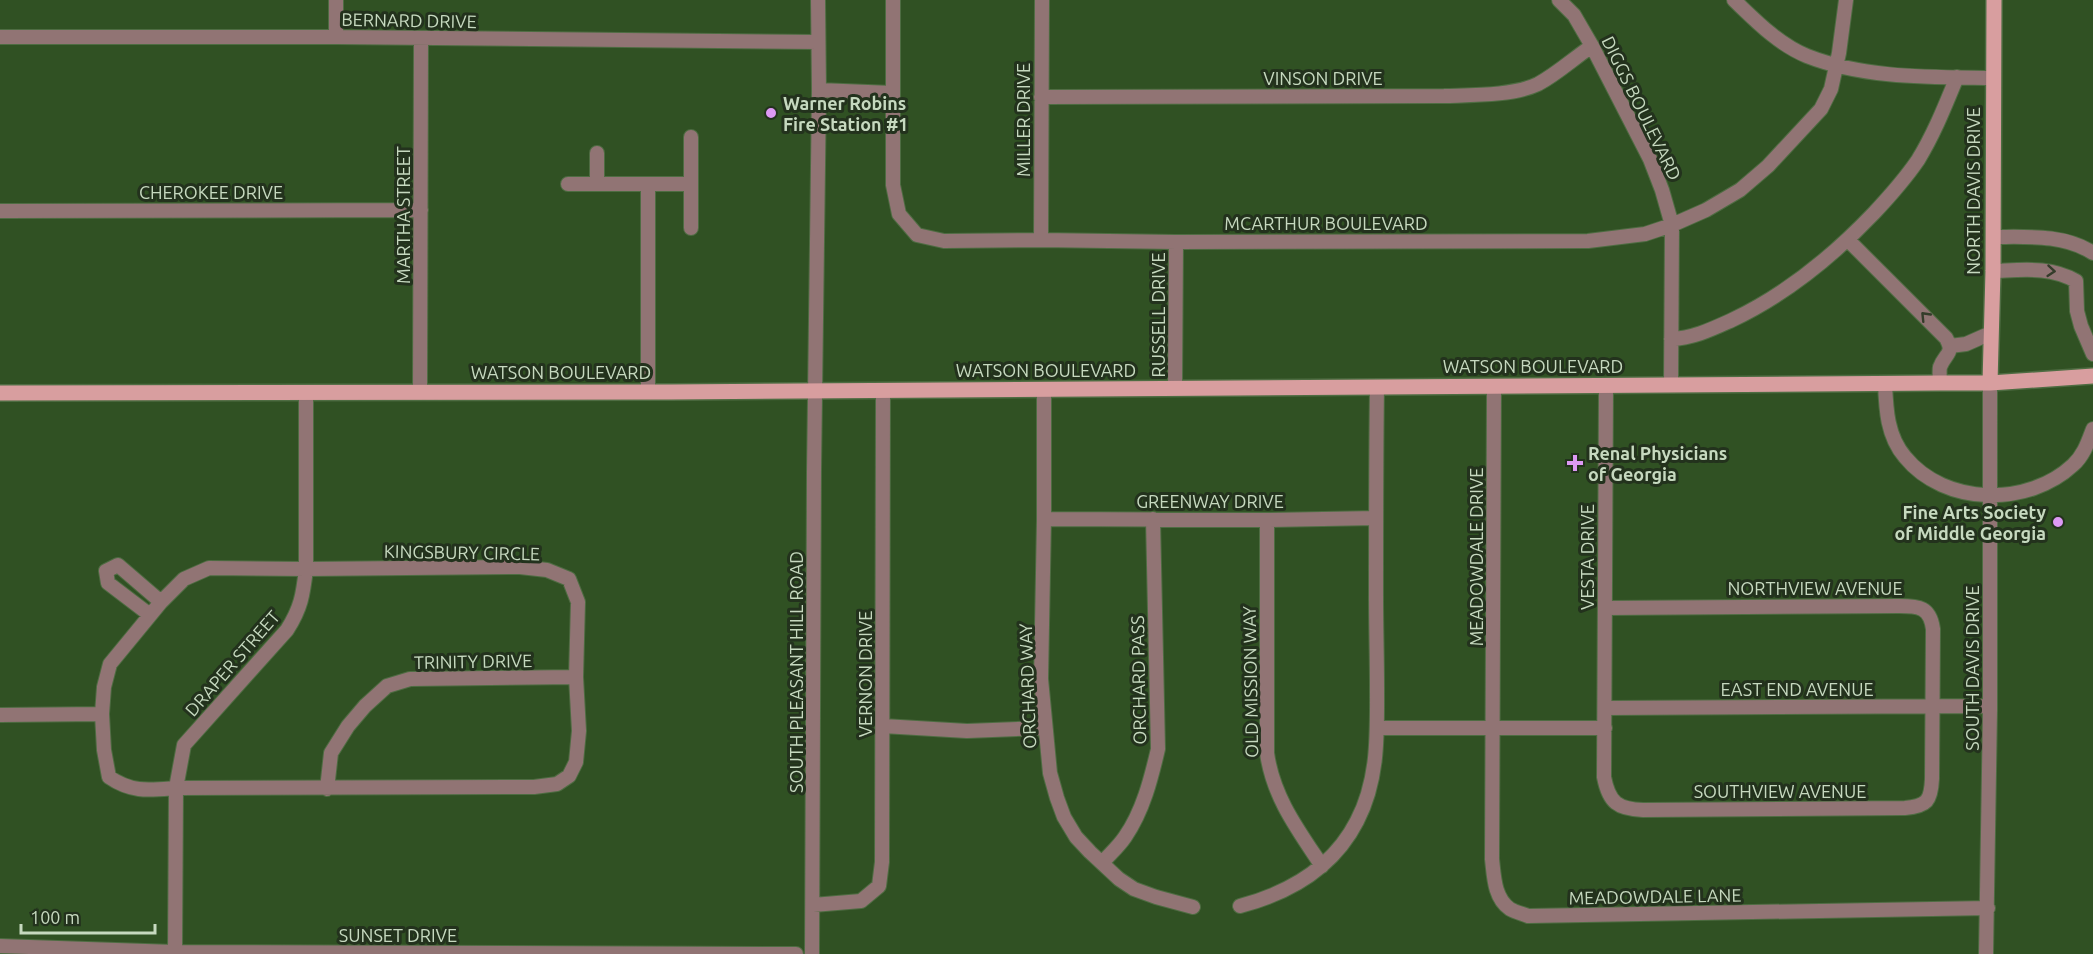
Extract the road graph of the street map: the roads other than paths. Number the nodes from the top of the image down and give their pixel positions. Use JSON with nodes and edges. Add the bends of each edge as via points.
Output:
{"nodes":[{"id":1,"x":336,"y":0,"type":"edge"},
{"id":2,"x":818,"y":0,"type":"edge"},
{"id":3,"x":893,"y":0,"type":"edge"},
{"id":4,"x":1042,"y":0,"type":"edge"},
{"id":5,"x":1559,"y":0,"type":"edge"},
{"id":6,"x":1734,"y":0,"type":"edge"},
{"id":7,"x":1846,"y":0,"type":"edge"},
{"id":8,"x":1994,"y":0,"type":"edge"},
{"id":9,"x":0,"y":37,"type":"edge"},
{"id":10,"x":336,"y":37,"type":"junction"},
{"id":11,"x":421,"y":39,"type":"junction"},
{"id":12,"x":818,"y":42,"type":"junction"},
{"id":13,"x":1592,"y":46,"type":"junction"},
{"id":14,"x":1837,"y":64,"type":"junction"},
{"id":15,"x":1957,"y":77,"type":"junction"},
{"id":16,"x":1994,"y":78,"type":"junction"},
{"id":17,"x":819,"y":90,"type":"junction"},
{"id":18,"x":892,"y":93,"type":"junction"},
{"id":19,"x":1041,"y":97,"type":"junction"},
{"id":20,"x":691,"y":137,"type":"dead end"},
{"id":21,"x":597,"y":153,"type":"dead end"},
{"id":22,"x":568,"y":184,"type":"dead end"},
{"id":23,"x":597,"y":184,"type":"junction"},
{"id":24,"x":648,"y":184,"type":"junction"},
{"id":25,"x":691,"y":184,"type":"junction"},
{"id":26,"x":0,"y":210,"type":"edge"},
{"id":27,"x":422,"y":210,"type":"junction"},
{"id":28,"x":1672,"y":225,"type":"junction"},
{"id":29,"x":691,"y":228,"type":"dead end"},
{"id":30,"x":1993,"y":237,"type":"junction"},
{"id":31,"x":1041,"y":240,"type":"junction"},
{"id":32,"x":1848,"y":240,"type":"junction"},
{"id":33,"x":1176,"y":242,"type":"junction"},
{"id":34,"x":2093,"y":253,"type":"edge"},
{"id":35,"x":1993,"y":271,"type":"junction"},
{"id":36,"x":1991,"y":333,"type":"junction"},
{"id":37,"x":1671,"y":339,"type":"junction"},
{"id":38,"x":1950,"y":346,"type":"junction"},
{"id":39,"x":2093,"y":354,"type":"edge"},
{"id":40,"x":2093,"y":376,"type":"edge"},
{"id":41,"x":1990,"y":382,"type":"junction"},
{"id":42,"x":1885,"y":383,"type":"junction"},
{"id":43,"x":1940,"y":383,"type":"junction"},
{"id":44,"x":1671,"y":385,"type":"junction"},
{"id":45,"x":1494,"y":386,"type":"junction"},
{"id":46,"x":1606,"y":386,"type":"junction"},
{"id":47,"x":1377,"y":387,"type":"junction"},
{"id":48,"x":1176,"y":388,"type":"junction"},
{"id":49,"x":1044,"y":389,"type":"junction"},
{"id":50,"x":883,"y":390,"type":"junction"},
{"id":51,"x":648,"y":391,"type":"junction"},
{"id":52,"x":816,"y":391,"type":"junction"},
{"id":53,"x":306,"y":392,"type":"junction"},
{"id":54,"x":420,"y":392,"type":"junction"},
{"id":55,"x":0,"y":393,"type":"edge"},
{"id":56,"x":2093,"y":429,"type":"edge"},
{"id":57,"x":1990,"y":495,"type":"junction"},
{"id":58,"x":1376,"y":518,"type":"junction"},
{"id":59,"x":1044,"y":519,"type":"junction"},
{"id":60,"x":1153,"y":519,"type":"junction"},
{"id":61,"x":1267,"y":520,"type":"junction"},
{"id":62,"x":306,"y":569,"type":"junction"},
{"id":63,"x":161,"y":602,"type":"junction"},
{"id":64,"x":1605,"y":608,"type":"junction"},
{"id":65,"x":150,"y":615,"type":"junction"},
{"id":66,"x":576,"y":677,"type":"junction"},
{"id":67,"x":1932,"y":706,"type":"junction"},
{"id":68,"x":1989,"y":706,"type":"junction"},
{"id":69,"x":1605,"y":708,"type":"junction"},
{"id":70,"x":102,"y":714,"type":"junction"},
{"id":71,"x":0,"y":715,"type":"edge"},
{"id":72,"x":883,"y":726,"type":"junction"},
{"id":73,"x":1045,"y":728,"type":"junction"},
{"id":74,"x":1377,"y":728,"type":"junction"},
{"id":75,"x":1493,"y":728,"type":"junction"},
{"id":76,"x":1605,"y":728,"type":"junction"},
{"id":77,"x":176,"y":788,"type":"junction"},
{"id":78,"x":327,"y":789,"type":"junction"},
{"id":79,"x":1103,"y":862,"type":"junction"},
{"id":80,"x":1322,"y":866,"type":"junction"},
{"id":81,"x":813,"y":905,"type":"junction"},
{"id":82,"x":1240,"y":906,"type":"dead end"},
{"id":83,"x":1193,"y":907,"type":"dead end"},
{"id":84,"x":1988,"y":908,"type":"junction"},
{"id":85,"x":0,"y":946,"type":"edge"},
{"id":86,"x":174,"y":953,"type":"edge"},
{"id":87,"x":796,"y":954,"type":"edge"},
{"id":88,"x":812,"y":954,"type":"edge"},
{"id":89,"x":1986,"y":954,"type":"edge"}],
"edges":[{"from":1,"to":10,"type":"street"},
{"from":2,"to":12,"type":"street","name":"SOUTH PLEASANT HILL ROAD"},
{"from":3,"to":18,"type":"street","name":"MCARTHUR BOULEVARD"},
{"from":4,"to":19,"type":"street","name":"MILLER DRIVE"},
{"from":5,"to":13,"type":"street","name":"DIGGS BOULEVARD","via":[[1574,15]]},
{"from":6,"to":14,"type":"street","via":[[1778,39],[1806,55]]},
{"from":7,"to":14,"type":"street","name":"MCARTHUR BOULEVARD"},
{"from":8,"to":16,"type":"main road","name":"NORTH DAVIS DRIVE"},
{"from":9,"to":10,"type":"street","name":"BERNARD DRIVE"},
{"from":10,"to":11,"type":"street","name":"BERNARD DRIVE"},
{"from":11,"to":12,"type":"street","name":"BERNARD DRIVE"},
{"from":11,"to":27,"type":"street","name":"MARTHA STREET"},
{"from":12,"to":17,"type":"street","name":"SOUTH PLEASANT HILL ROAD"},
{"from":13,"to":19,"type":"street","name":"VINSON DRIVE","via":[[1537,84],[1485,94]]},
{"from":13,"to":28,"type":"street","name":"DIGGS BOULEVARD","via":[[1650,159]]},
{"from":14,"to":15,"type":"street","via":[[1894,75]]},
{"from":14,"to":28,"type":"street","name":"MCARTHUR BOULEVARD","via":[[1821,109],[1768,166],[1740,190]]},
{"from":15,"to":16,"type":"street"},
{"from":15,"to":32,"type":"street","via":[[1934,133],[1916,162]]},
{"from":16,"to":30,"type":"main road","name":"NORTH DAVIS DRIVE"},
{"from":17,"to":18,"type":"street"},
{"from":17,"to":52,"type":"street","name":"SOUTH PLEASANT HILL ROAD"},
{"from":18,"to":31,"type":"street","name":"MCARTHUR BOULEVARD","via":[[892,186],[899,214],[917,235],[944,242]]},
{"from":19,"to":31,"type":"street","name":"MILLER DRIVE"},
{"from":20,"to":25,"type":"street"},
{"from":21,"to":23,"type":"street"},
{"from":22,"to":23,"type":"street"},
{"from":23,"to":24,"type":"street"},
{"from":24,"to":25,"type":"street"},
{"from":24,"to":51,"type":"street"},
{"from":25,"to":29,"type":"street"},
{"from":26,"to":27,"type":"street","name":"CHEROKEE DRIVE"},
{"from":27,"to":54,"type":"street","name":"MARTHA STREET"},
{"from":28,"to":33,"type":"street","name":"MCARTHUR BOULEVARD","via":[[1645,234],[1588,241]]},
{"from":28,"to":37,"type":"street","name":"DIGGS BOULEVARD"},
{"from":30,"to":34,"type":"street","via":[[2053,238],[2081,245]]},
{"from":30,"to":35,"type":"main road","name":"NORTH DAVIS DRIVE"},
{"from":31,"to":33,"type":"street","name":"MCARTHUR BOULEVARD"},
{"from":32,"to":37,"type":"street","via":[[1800,281],[1752,311],[1708,331]]},
{"from":38,"to":32,"type":"street","one_way":true},
{"from":33,"to":48,"type":"street","name":"RUSSELL DRIVE"},
{"from":35,"to":36,"type":"main road","name":"NORTH DAVIS DRIVE"},
{"from":35,"to":39,"type":"street","one_way":true,"via":[[2061,272],[2076,281],[2077,311]]},
{"from":36,"to":38,"type":"street"},
{"from":36,"to":41,"type":"main road","name":"NORTH DAVIS DRIVE"},
{"from":37,"to":44,"type":"street","name":"DIGGS BOULEVARD"},
{"from":38,"to":43,"type":"street","via":[[1940,367]]},
{"from":40,"to":41,"type":"main road","name":"WATSON BOULEVARD"},
{"from":41,"to":43,"type":"main road","name":"WATSON BOULEVARD"},
{"from":41,"to":57,"type":"street","name":"SOUTH DAVIS DRIVE"},
{"from":42,"to":43,"type":"main road","name":"WATSON BOULEVARD"},
{"from":42,"to":44,"type":"main road","name":"WATSON BOULEVARD"},
{"from":42,"to":57,"type":"street","via":[[1887,416],[1904,456],[1922,473],[1948,488]]},
{"from":44,"to":46,"type":"main road","name":"WATSON BOULEVARD"},
{"from":45,"to":46,"type":"main road","name":"WATSON BOULEVARD"},
{"from":45,"to":47,"type":"main road","name":"WATSON BOULEVARD"},
{"from":45,"to":75,"type":"street","name":"MEADOWDALE DRIVE"},
{"from":46,"to":64,"type":"street","name":"VESTA DRIVE"},
{"from":47,"to":48,"type":"main road","name":"WATSON BOULEVARD"},
{"from":47,"to":58,"type":"street"},
{"from":48,"to":49,"type":"main road","name":"WATSON BOULEVARD"},
{"from":49,"to":50,"type":"main road","name":"WATSON BOULEVARD"},
{"from":49,"to":59,"type":"street","name":"ORCHARD WAY"},
{"from":50,"to":52,"type":"main road","name":"WATSON BOULEVARD"},
{"from":50,"to":72,"type":"street","name":"VERNON DRIVE"},
{"from":51,"to":52,"type":"main road","name":"WATSON BOULEVARD"},
{"from":51,"to":54,"type":"main road","name":"WATSON BOULEVARD"},
{"from":52,"to":81,"type":"street","name":"SOUTH PLEASANT HILL ROAD"},
{"from":53,"to":54,"type":"main road","name":"WATSON BOULEVARD"},
{"from":53,"to":55,"type":"main road","name":"WATSON BOULEVARD"},
{"from":53,"to":62,"type":"street","name":"DRAPER STREET"},
{"from":56,"to":57,"type":"street","via":[[2075,464],[2052,481],[2023,492]]},
{"from":57,"to":68,"type":"street","name":"SOUTH DAVIS DRIVE"},
{"from":58,"to":61,"type":"street","name":"GREENWAY DRIVE"},
{"from":58,"to":74,"type":"street"},
{"from":59,"to":60,"type":"street","name":"GREENWAY DRIVE"},
{"from":59,"to":73,"type":"street","name":"ORCHARD WAY","via":[[1041,679]]},
{"from":60,"to":61,"type":"street","name":"GREENWAY DRIVE"},
{"from":60,"to":79,"type":"street","name":"ORCHARD PASS","via":[[1158,748],[1140,808],[1125,837]]},
{"from":61,"to":80,"type":"street","name":"OLD MISSION WAY","via":[[1269,767],[1290,818]]},
{"from":62,"to":63,"type":"street","name":"KINGSBURY CIRCLE","via":[[209,568],[184,579]]},
{"from":62,"to":66,"type":"street","name":"KINGSBURY CIRCLE","via":[[547,570],[569,579],[578,602]]},
{"from":62,"to":77,"type":"street","name":"DRAPER STREET","via":[[298,613],[184,745]]},
{"from":63,"to":65,"type":"street","name":"KINGSBURY CIRCLE"},
{"from":63,"to":65,"type":"street","via":[[118,565],[106,571],[108,584]]},
{"from":64,"to":67,"type":"street","name":"NORTHVIEW AVENUE","via":[[1922,608],[1928,612],[1933,629]]},
{"from":64,"to":69,"type":"street","name":"VESTA DRIVE"},
{"from":65,"to":70,"type":"street","name":"KINGSBURY CIRCLE","via":[[110,664]]},
{"from":66,"to":78,"type":"street","name":"TRINITY DRIVE","via":[[410,679],[387,686],[348,726],[331,753]]},
{"from":66,"to":78,"type":"street","name":"KINGSBURY CIRCLE","via":[[576,762],[569,776],[557,784]]},
{"from":67,"to":68,"type":"street","name":"EAST END AVENUE"},
{"from":67,"to":69,"type":"street","name":"EAST END AVENUE"},
{"from":67,"to":76,"type":"street","name":"SOUTHVIEW AVENUE","via":[[1931,792],[1924,804],[1905,808],[1628,810],[1609,797],[1606,788]]},
{"from":68,"to":84,"type":"street","name":"SOUTH DAVIS DRIVE"},
{"from":69,"to":76,"type":"street","name":"VESTA DRIVE"},
{"from":70,"to":71,"type":"street"},
{"from":70,"to":77,"type":"street","name":"KINGSBURY CIRCLE","via":[[109,777],[123,787]]},
{"from":72,"to":73,"type":"street","via":[[967,731]]},
{"from":72,"to":81,"type":"street","name":"VERNON DRIVE","via":[[879,886],[861,901]]},
{"from":73,"to":79,"type":"street","name":"ORCHARD WAY","via":[[1050,773],[1064,817],[1076,837]]},
{"from":74,"to":75,"type":"street"},
{"from":74,"to":80,"type":"street","via":[[1372,781],[1366,800],[1347,838]]},
{"from":75,"to":76,"type":"street"},
{"from":75,"to":84,"type":"street","name":"MEADOWDALE LANE","via":[[1495,888],[1510,909],[1528,916]]},
{"from":77,"to":78,"type":"street","name":"KINGSBURY CIRCLE"},
{"from":77,"to":86,"type":"street","name":"DRAPER STREET"},
{"from":79,"to":83,"type":"street","name":"ORCHARD WAY","via":[[1134,889]]},
{"from":80,"to":82,"type":"street","via":[[1286,891]]},
{"from":81,"to":88,"type":"street","name":"SOUTH PLEASANT HILL ROAD"},
{"from":84,"to":89,"type":"street","name":"SOUTH DAVIS DRIVE"},
{"from":85,"to":86,"type":"street","name":"SUNSET DRIVE"},
{"from":86,"to":87,"type":"street","name":"SUNSET DRIVE"}]}
